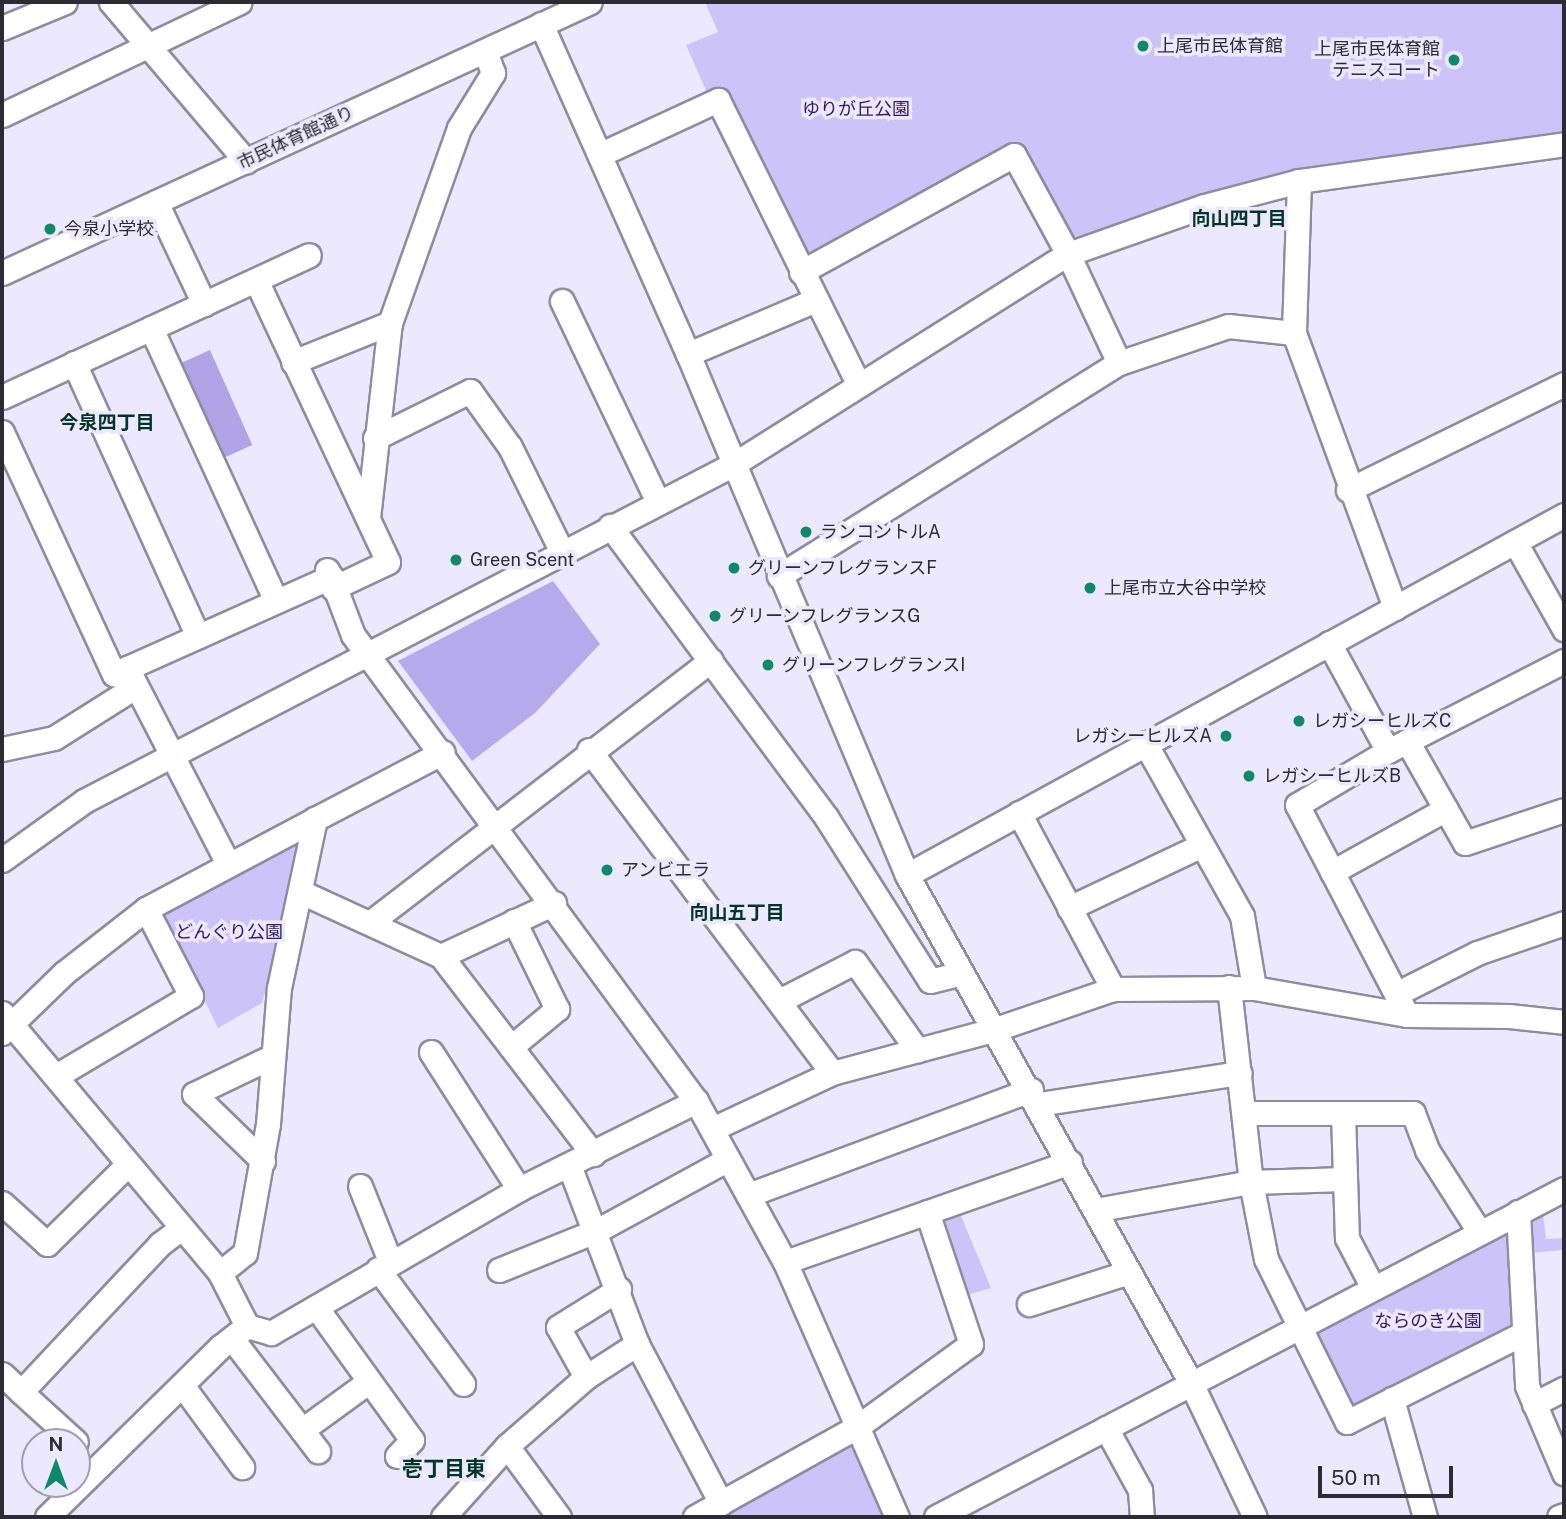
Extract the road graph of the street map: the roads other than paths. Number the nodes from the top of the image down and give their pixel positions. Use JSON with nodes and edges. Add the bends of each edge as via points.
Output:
{"nodes":[{"id":1,"x":65,"y":2,"type":"edge"},
{"id":2,"x":111,"y":2,"type":"edge"},
{"id":3,"x":240,"y":2,"type":"edge"},
{"id":4,"x":590,"y":2,"type":"edge"},
{"id":5,"x":541,"y":24,"type":"junction"},
{"id":6,"x":2,"y":28,"type":"edge"},
{"id":7,"x":148,"y":48,"type":"junction"},
{"id":8,"x":485,"y":51,"type":"junction"},
{"id":9,"x":2,"y":115,"type":"edge"},
{"id":10,"x":1564,"y":144,"type":"edge"},
{"id":11,"x":601,"y":154,"type":"junction"},
{"id":12,"x":246,"y":160,"type":"junction"},
{"id":13,"x":1299,"y":181,"type":"junction"},
{"id":14,"x":156,"y":202,"type":"junction"},
{"id":15,"x":1068,"y":254,"type":"junction"},
{"id":16,"x":309,"y":256,"type":"dead end"},
{"id":17,"x":4,"y":265,"type":"edge"},
{"id":18,"x":801,"y":272,"type":"junction"},
{"id":19,"x":256,"y":279,"type":"junction"},
{"id":20,"x":816,"y":300,"type":"junction"},
{"id":21,"x":562,"y":301,"type":"dead end"},
{"id":22,"x":204,"y":304,"type":"junction"},
{"id":23,"x":390,"y":323,"type":"junction"},
{"id":24,"x":151,"y":328,"type":"junction"},
{"id":25,"x":1294,"y":333,"type":"junction"},
{"id":26,"x":688,"y":354,"type":"junction"},
{"id":27,"x":293,"y":362,"type":"junction"},
{"id":28,"x":74,"y":363,"type":"junction"},
{"id":29,"x":1119,"y":363,"type":"junction"},
{"id":30,"x":1564,"y":384,"type":"edge"},
{"id":31,"x":859,"y":385,"type":"junction"},
{"id":32,"x":2,"y":397,"type":"edge"},
{"id":33,"x":2,"y":432,"type":"edge"},
{"id":34,"x":376,"y":438,"type":"junction"},
{"id":35,"x":734,"y":464,"type":"junction"},
{"id":36,"x":1348,"y":490,"type":"junction"},
{"id":37,"x":658,"y":502,"type":"junction"},
{"id":38,"x":1564,"y":515,"type":"edge"},
{"id":39,"x":368,"y":518,"type":"junction"},
{"id":40,"x":611,"y":526,"type":"junction"},
{"id":41,"x":1515,"y":542,"type":"junction"},
{"id":42,"x":562,"y":552,"type":"junction"},
{"id":43,"x":779,"y":576,"type":"junction"},
{"id":44,"x":330,"y":578,"type":"junction"},
{"id":45,"x":276,"y":601,"type":"junction"},
{"id":46,"x":1395,"y":608,"type":"junction"},
{"id":47,"x":1564,"y":629,"type":"edge"},
{"id":48,"x":198,"y":636,"type":"junction"},
{"id":49,"x":1329,"y":643,"type":"junction"},
{"id":50,"x":371,"y":654,"type":"junction"},
{"id":51,"x":711,"y":660,"type":"junction"},
{"id":52,"x":1564,"y":661,"type":"edge"},
{"id":53,"x":131,"y":677,"type":"junction"},
{"id":54,"x":1145,"y":743,"type":"junction"},
{"id":55,"x":1398,"y":746,"type":"junction"},
{"id":56,"x":2,"y":749,"type":"edge"},
{"id":57,"x":589,"y":750,"type":"junction"},
{"id":58,"x":443,"y":752,"type":"junction"},
{"id":59,"x":170,"y":757,"type":"junction"},
{"id":60,"x":1446,"y":810,"type":"junction"},
{"id":61,"x":1564,"y":810,"type":"edge"},
{"id":62,"x":1019,"y":813,"type":"junction"},
{"id":63,"x":315,"y":819,"type":"junction"},
{"id":64,"x":498,"y":828,"type":"junction"},
{"id":65,"x":1202,"y":845,"type":"junction"},
{"id":66,"x":2,"y":860,"type":"edge"},
{"id":67,"x":228,"y":864,"type":"junction"},
{"id":68,"x":1332,"y":872,"type":"junction"},
{"id":69,"x":907,"y":875,"type":"junction"},
{"id":70,"x":300,"y":892,"type":"junction"},
{"id":71,"x":554,"y":902,"type":"junction"},
{"id":72,"x":1069,"y":908,"type":"junction"},
{"id":73,"x":146,"y":909,"type":"junction"},
{"id":74,"x":514,"y":921,"type":"junction"},
{"id":75,"x":371,"y":922,"type":"junction"},
{"id":76,"x":1564,"y":923,"type":"edge"},
{"id":77,"x":441,"y":956,"type":"junction"},
{"id":78,"x":959,"y":974,"type":"junction"},
{"id":79,"x":1229,"y":987,"type":"junction"},
{"id":80,"x":1254,"y":988,"type":"junction"},
{"id":81,"x":1113,"y":989,"type":"junction"},
{"id":82,"x":1396,"y":995,"type":"junction"},
{"id":83,"x":779,"y":1001,"type":"junction"},
{"id":84,"x":1407,"y":1015,"type":"junction"},
{"id":85,"x":1564,"y":1022,"type":"edge"},
{"id":86,"x":5,"y":1023,"type":"edge"},
{"id":87,"x":993,"y":1030,"type":"junction"},
{"id":88,"x":511,"y":1047,"type":"junction"},
{"id":89,"x":917,"y":1050,"type":"junction"},
{"id":90,"x":431,"y":1052,"type":"dead end"},
{"id":91,"x":271,"y":1058,"type":"junction"},
{"id":92,"x":832,"y":1073,"type":"junction"},
{"id":93,"x":1240,"y":1073,"type":"junction"},
{"id":94,"x":56,"y":1076,"type":"junction"},
{"id":95,"x":1035,"y":1097,"type":"junction"},
{"id":96,"x":696,"y":1101,"type":"junction"},
{"id":97,"x":1244,"y":1113,"type":"junction"},
{"id":98,"x":1343,"y":1113,"type":"junction"},
{"id":99,"x":712,"y":1129,"type":"junction"},
{"id":100,"x":593,"y":1154,"type":"junction"},
{"id":101,"x":728,"y":1159,"type":"junction"},
{"id":102,"x":262,"y":1161,"type":"junction"},
{"id":103,"x":1070,"y":1162,"type":"junction"},
{"id":104,"x":569,"y":1165,"type":"junction"},
{"id":105,"x":126,"y":1166,"type":"junction"},
{"id":106,"x":1345,"y":1179,"type":"junction"},
{"id":107,"x":1251,"y":1182,"type":"junction"},
{"id":108,"x":360,"y":1186,"type":"dead end"},
{"id":109,"x":519,"y":1189,"type":"junction"},
{"id":110,"x":1564,"y":1189,"type":"edge"},
{"id":111,"x":748,"y":1195,"type":"junction"},
{"id":112,"x":2,"y":1203,"type":"edge"},
{"id":113,"x":1095,"y":1210,"type":"junction"},
{"id":114,"x":927,"y":1212,"type":"junction"},
{"id":115,"x":1518,"y":1212,"type":"junction"},
{"id":116,"x":181,"y":1228,"type":"junction"},
{"id":117,"x":598,"y":1230,"type":"junction"},
{"id":118,"x":1480,"y":1233,"type":"junction"},
{"id":119,"x":785,"y":1262,"type":"junction"},
{"id":120,"x":384,"y":1265,"type":"junction"},
{"id":121,"x":499,"y":1270,"type":"dead end"},
{"id":122,"x":1129,"y":1272,"type":"junction"},
{"id":123,"x":220,"y":1273,"type":"junction"},
{"id":124,"x":1373,"y":1288,"type":"junction"},
{"id":125,"x":620,"y":1289,"type":"junction"},
{"id":126,"x":1029,"y":1304,"type":"dead end"},
{"id":127,"x":316,"y":1307,"type":"junction"},
{"id":128,"x":1298,"y":1328,"type":"junction"},
{"id":129,"x":240,"y":1333,"type":"junction"},
{"id":130,"x":1524,"y":1334,"type":"junction"},
{"id":131,"x":637,"y":1344,"type":"junction"},
{"id":132,"x":2,"y":1374,"type":"edge"},
{"id":133,"x":586,"y":1377,"type":"junction"},
{"id":134,"x":368,"y":1382,"type":"junction"},
{"id":135,"x":1191,"y":1382,"type":"junction"},
{"id":136,"x":463,"y":1384,"type":"dead end"},
{"id":137,"x":182,"y":1385,"type":"junction"},
{"id":138,"x":1564,"y":1389,"type":"edge"},
{"id":139,"x":21,"y":1392,"type":"junction"},
{"id":140,"x":1392,"y":1399,"type":"junction"},
{"id":141,"x":1534,"y":1404,"type":"junction"},
{"id":142,"x":857,"y":1427,"type":"junction"},
{"id":143,"x":60,"y":1428,"type":"edge"},
{"id":144,"x":1106,"y":1428,"type":"junction"},
{"id":145,"x":302,"y":1430,"type":"junction"},
{"id":146,"x":507,"y":1447,"type":"junction"},
{"id":147,"x":318,"y":1451,"type":"dead end"},
{"id":148,"x":91,"y":1456,"type":"edge"},
{"id":149,"x":397,"y":1456,"type":"dead end"},
{"id":150,"x":101,"y":1465,"type":"junction"},
{"id":151,"x":243,"y":1467,"type":"dead end"},
{"id":152,"x":1564,"y":1473,"type":"edge"},
{"id":153,"x":722,"y":1503,"type":"junction"},
{"id":154,"x":1564,"y":1514,"type":"edge"},
{"id":155,"x":1139,"y":1516,"type":"edge"},
{"id":156,"x":47,"y":1517,"type":"edge"},
{"id":157,"x":443,"y":1517,"type":"edge"},
{"id":158,"x":559,"y":1517,"type":"edge"},
{"id":159,"x":695,"y":1517,"type":"edge"},
{"id":160,"x":897,"y":1517,"type":"edge"},
{"id":161,"x":936,"y":1517,"type":"edge"},
{"id":162,"x":1255,"y":1517,"type":"edge"},
{"id":163,"x":1425,"y":1517,"type":"edge"},
{"id":164,"x":1559,"y":1517,"type":"edge"}],
"edges":[{"from":1,"to":6,"type":"street"},
{"from":2,"to":7,"type":"street"},
{"from":3,"to":7,"type":"street"},
{"from":4,"to":5,"type":"street","name":"市民体育館通り"},
{"from":5,"to":8,"type":"street","name":"市民体育館通り"},
{"from":5,"to":11,"type":"street"},
{"from":7,"to":9,"type":"street"},
{"from":7,"to":12,"type":"street"},
{"from":8,"to":12,"type":"street","name":"市民体育館通り"},
{"from":8,"to":23,"type":"street","via":[[492,73],[459,128]]},
{"from":10,"to":13,"type":"street"},
{"from":11,"to":18,"type":"street","via":[[718,100]]},
{"from":11,"to":26,"type":"street"},
{"from":12,"to":14,"type":"street","name":"市民体育館通り"},
{"from":13,"to":15,"type":"street","via":[[1204,206]]},
{"from":13,"to":25,"type":"street"},
{"from":14,"to":17,"type":"street","name":"市民体育館通り"},
{"from":14,"to":22,"type":"street"},
{"from":15,"to":18,"type":"street","via":[[1014,155]]},
{"from":15,"to":29,"type":"street"},
{"from":15,"to":31,"type":"street"},
{"from":16,"to":19,"type":"street"},
{"from":18,"to":20,"type":"street"},
{"from":19,"to":22,"type":"street"},
{"from":19,"to":27,"type":"street"},
{"from":20,"to":26,"type":"street"},
{"from":20,"to":31,"type":"street"},
{"from":21,"to":37,"type":"street"},
{"from":22,"to":24,"type":"street"},
{"from":23,"to":27,"type":"street"},
{"from":23,"to":34,"type":"street"},
{"from":24,"to":28,"type":"street"},
{"from":24,"to":45,"type":"street"},
{"from":25,"to":29,"type":"street","via":[[1228,327]]},
{"from":25,"to":36,"type":"street"},
{"from":26,"to":35,"type":"street"},
{"from":27,"to":39,"type":"street"},
{"from":28,"to":32,"type":"street"},
{"from":28,"to":48,"type":"street"},
{"from":29,"to":43,"type":"street"},
{"from":30,"to":36,"type":"street"},
{"from":31,"to":35,"type":"street"},
{"from":33,"to":53,"type":"street","via":[[114,674]]},
{"from":34,"to":39,"type":"street"},
{"from":34,"to":42,"type":"street","via":[[470,391],[510,447]]},
{"from":35,"to":37,"type":"street"},
{"from":35,"to":43,"type":"street"},
{"from":36,"to":46,"type":"street"},
{"from":37,"to":40,"type":"street"},
{"from":38,"to":41,"type":"street"},
{"from":39,"to":44,"type":"street","via":[[388,562]]},
{"from":40,"to":42,"type":"street"},
{"from":40,"to":51,"type":"street"},
{"from":41,"to":46,"type":"street"},
{"from":41,"to":47,"type":"street"},
{"from":42,"to":50,"type":"street"},
{"from":43,"to":69,"type":"street"},
{"from":44,"to":45,"type":"street"},
{"from":44,"to":50,"type":"street","via":[[354,635]]},
{"from":45,"to":48,"type":"street"},
{"from":46,"to":49,"type":"street"},
{"from":48,"to":53,"type":"street"},
{"from":49,"to":54,"type":"street"},
{"from":49,"to":55,"type":"street"},
{"from":50,"to":58,"type":"street"},
{"from":50,"to":59,"type":"street"},
{"from":51,"to":57,"type":"street"},
{"from":51,"to":78,"type":"street","via":[[826,817],[930,981]]},
{"from":52,"to":55,"type":"street"},
{"from":53,"to":56,"type":"street","via":[[54,738]]},
{"from":53,"to":59,"type":"street"},
{"from":54,"to":62,"type":"street"},
{"from":54,"to":65,"type":"street"},
{"from":55,"to":60,"type":"street"},
{"from":55,"to":68,"type":"street","via":[[1297,805]]},
{"from":57,"to":64,"type":"street"},
{"from":57,"to":83,"type":"street"},
{"from":58,"to":63,"type":"street"},
{"from":58,"to":64,"type":"street"},
{"from":59,"to":66,"type":"street","via":[[84,802]]},
{"from":59,"to":67,"type":"street"},
{"from":60,"to":61,"type":"street","via":[[1465,843]]},
{"from":60,"to":68,"type":"street"},
{"from":62,"to":69,"type":"street"},
{"from":62,"to":72,"type":"street"},
{"from":63,"to":67,"type":"street"},
{"from":63,"to":70,"type":"street"},
{"from":64,"to":71,"type":"street"},
{"from":64,"to":75,"type":"street"},
{"from":65,"to":72,"type":"street"},
{"from":65,"to":80,"type":"street","via":[[1242,916]]},
{"from":67,"to":73,"type":"street"},
{"from":68,"to":82,"type":"street"},
{"from":69,"to":78,"type":"street"},
{"from":70,"to":75,"type":"street"},
{"from":70,"to":91,"type":"street","via":[[279,988]]},
{"from":71,"to":74,"type":"street"},
{"from":71,"to":96,"type":"street"},
{"from":72,"to":81,"type":"street"},
{"from":73,"to":86,"type":"street"},
{"from":73,"to":94,"type":"street","via":[[191,996]]},
{"from":74,"to":77,"type":"street"},
{"from":74,"to":88,"type":"street","via":[[557,1009]]},
{"from":75,"to":77,"type":"street"},
{"from":76,"to":82,"type":"street","via":[[1477,953]]},
{"from":77,"to":88,"type":"street"},
{"from":78,"to":87,"type":"street"},
{"from":79,"to":80,"type":"street"},
{"from":79,"to":81,"type":"street"},
{"from":79,"to":93,"type":"street"},
{"from":80,"to":84,"type":"street"},
{"from":81,"to":87,"type":"street"},
{"from":82,"to":84,"type":"street"},
{"from":83,"to":89,"type":"street","via":[[855,962]]},
{"from":83,"to":92,"type":"street"},
{"from":84,"to":85,"type":"street","via":[[1509,1016]]},
{"from":86,"to":94,"type":"street"},
{"from":87,"to":89,"type":"street"},
{"from":87,"to":95,"type":"street"},
{"from":88,"to":100,"type":"street"},
{"from":89,"to":92,"type":"street"},
{"from":90,"to":109,"type":"street"},
{"from":91,"to":102,"type":"street"},
{"from":91,"to":102,"type":"street","via":[[194,1094]]},
{"from":92,"to":99,"type":"street"},
{"from":93,"to":95,"type":"street"},
{"from":93,"to":97,"type":"street"},
{"from":94,"to":105,"type":"street"},
{"from":95,"to":103,"type":"street"},
{"from":95,"to":111,"type":"street"},
{"from":96,"to":99,"type":"street"},
{"from":96,"to":100,"type":"street"},
{"from":97,"to":98,"type":"street"},
{"from":97,"to":107,"type":"street"},
{"from":98,"to":106,"type":"street"},
{"from":98,"to":118,"type":"street","via":[[1413,1112],[1427,1150]]},
{"from":99,"to":101,"type":"street"},
{"from":100,"to":104,"type":"street"},
{"from":101,"to":111,"type":"street"},
{"from":101,"to":117,"type":"street"},
{"from":102,"to":123,"type":"street","via":[[245,1253]]},
{"from":103,"to":113,"type":"street"},
{"from":103,"to":114,"type":"street"},
{"from":104,"to":109,"type":"street"},
{"from":104,"to":117,"type":"street"},
{"from":105,"to":112,"type":"street","via":[[47,1244]]},
{"from":105,"to":116,"type":"street"},
{"from":106,"to":107,"type":"street"},
{"from":106,"to":124,"type":"street","via":[[1348,1238]]},
{"from":107,"to":113,"type":"street"},
{"from":107,"to":128,"type":"street","via":[[1266,1259]]},
{"from":108,"to":120,"type":"street"},
{"from":109,"to":120,"type":"street"},
{"from":110,"to":115,"type":"street"},
{"from":111,"to":119,"type":"street"},
{"from":113,"to":122,"type":"street"},
{"from":114,"to":119,"type":"street"},
{"from":114,"to":142,"type":"street","via":[[971,1345]]},
{"from":115,"to":118,"type":"street"},
{"from":115,"to":130,"type":"street"},
{"from":116,"to":123,"type":"street"},
{"from":116,"to":139,"type":"street","via":[[160,1244]]},
{"from":117,"to":121,"type":"street"},
{"from":117,"to":125,"type":"street"},
{"from":118,"to":124,"type":"street"},
{"from":119,"to":142,"type":"street"},
{"from":120,"to":127,"type":"street"},
{"from":120,"to":136,"type":"street"},
{"from":122,"to":126,"type":"street"},
{"from":122,"to":135,"type":"street"},
{"from":123,"to":129,"type":"street"},
{"from":124,"to":128,"type":"street"},
{"from":125,"to":131,"type":"street"},
{"from":125,"to":133,"type":"street","via":[[558,1327]]},
{"from":127,"to":129,"type":"street","via":[[271,1333]]},
{"from":127,"to":134,"type":"street"},
{"from":128,"to":135,"type":"street"},
{"from":128,"to":140,"type":"street","via":[[1348,1422]]},
{"from":129,"to":137,"type":"street"},
{"from":129,"to":145,"type":"street"},
{"from":130,"to":140,"type":"street"},
{"from":130,"to":141,"type":"street","via":[[1527,1386]]},
{"from":131,"to":133,"type":"street"},
{"from":131,"to":153,"type":"street"},
{"from":132,"to":139,"type":"street"},
{"from":133,"to":146,"type":"street"},
{"from":134,"to":145,"type":"street"},
{"from":134,"to":149,"type":"street","via":[[412,1440]]},
{"from":135,"to":144,"type":"street"},
{"from":135,"to":162,"type":"street"},
{"from":137,"to":150,"type":"street"},
{"from":137,"to":151,"type":"street"},
{"from":138,"to":141,"type":"street"},
{"from":139,"to":143,"type":"street"},
{"from":140,"to":163,"type":"street"},
{"from":141,"to":152,"type":"street"},
{"from":142,"to":153,"type":"street"},
{"from":142,"to":160,"type":"street"},
{"from":144,"to":155,"type":"street","via":[[1140,1490]]},
{"from":144,"to":161,"type":"street"},
{"from":145,"to":147,"type":"street"},
{"from":146,"to":157,"type":"street"},
{"from":146,"to":158,"type":"street"},
{"from":148,"to":150,"type":"street"},
{"from":150,"to":156,"type":"street"},
{"from":153,"to":159,"type":"street"},
{"from":154,"to":164,"type":"street"}]}
